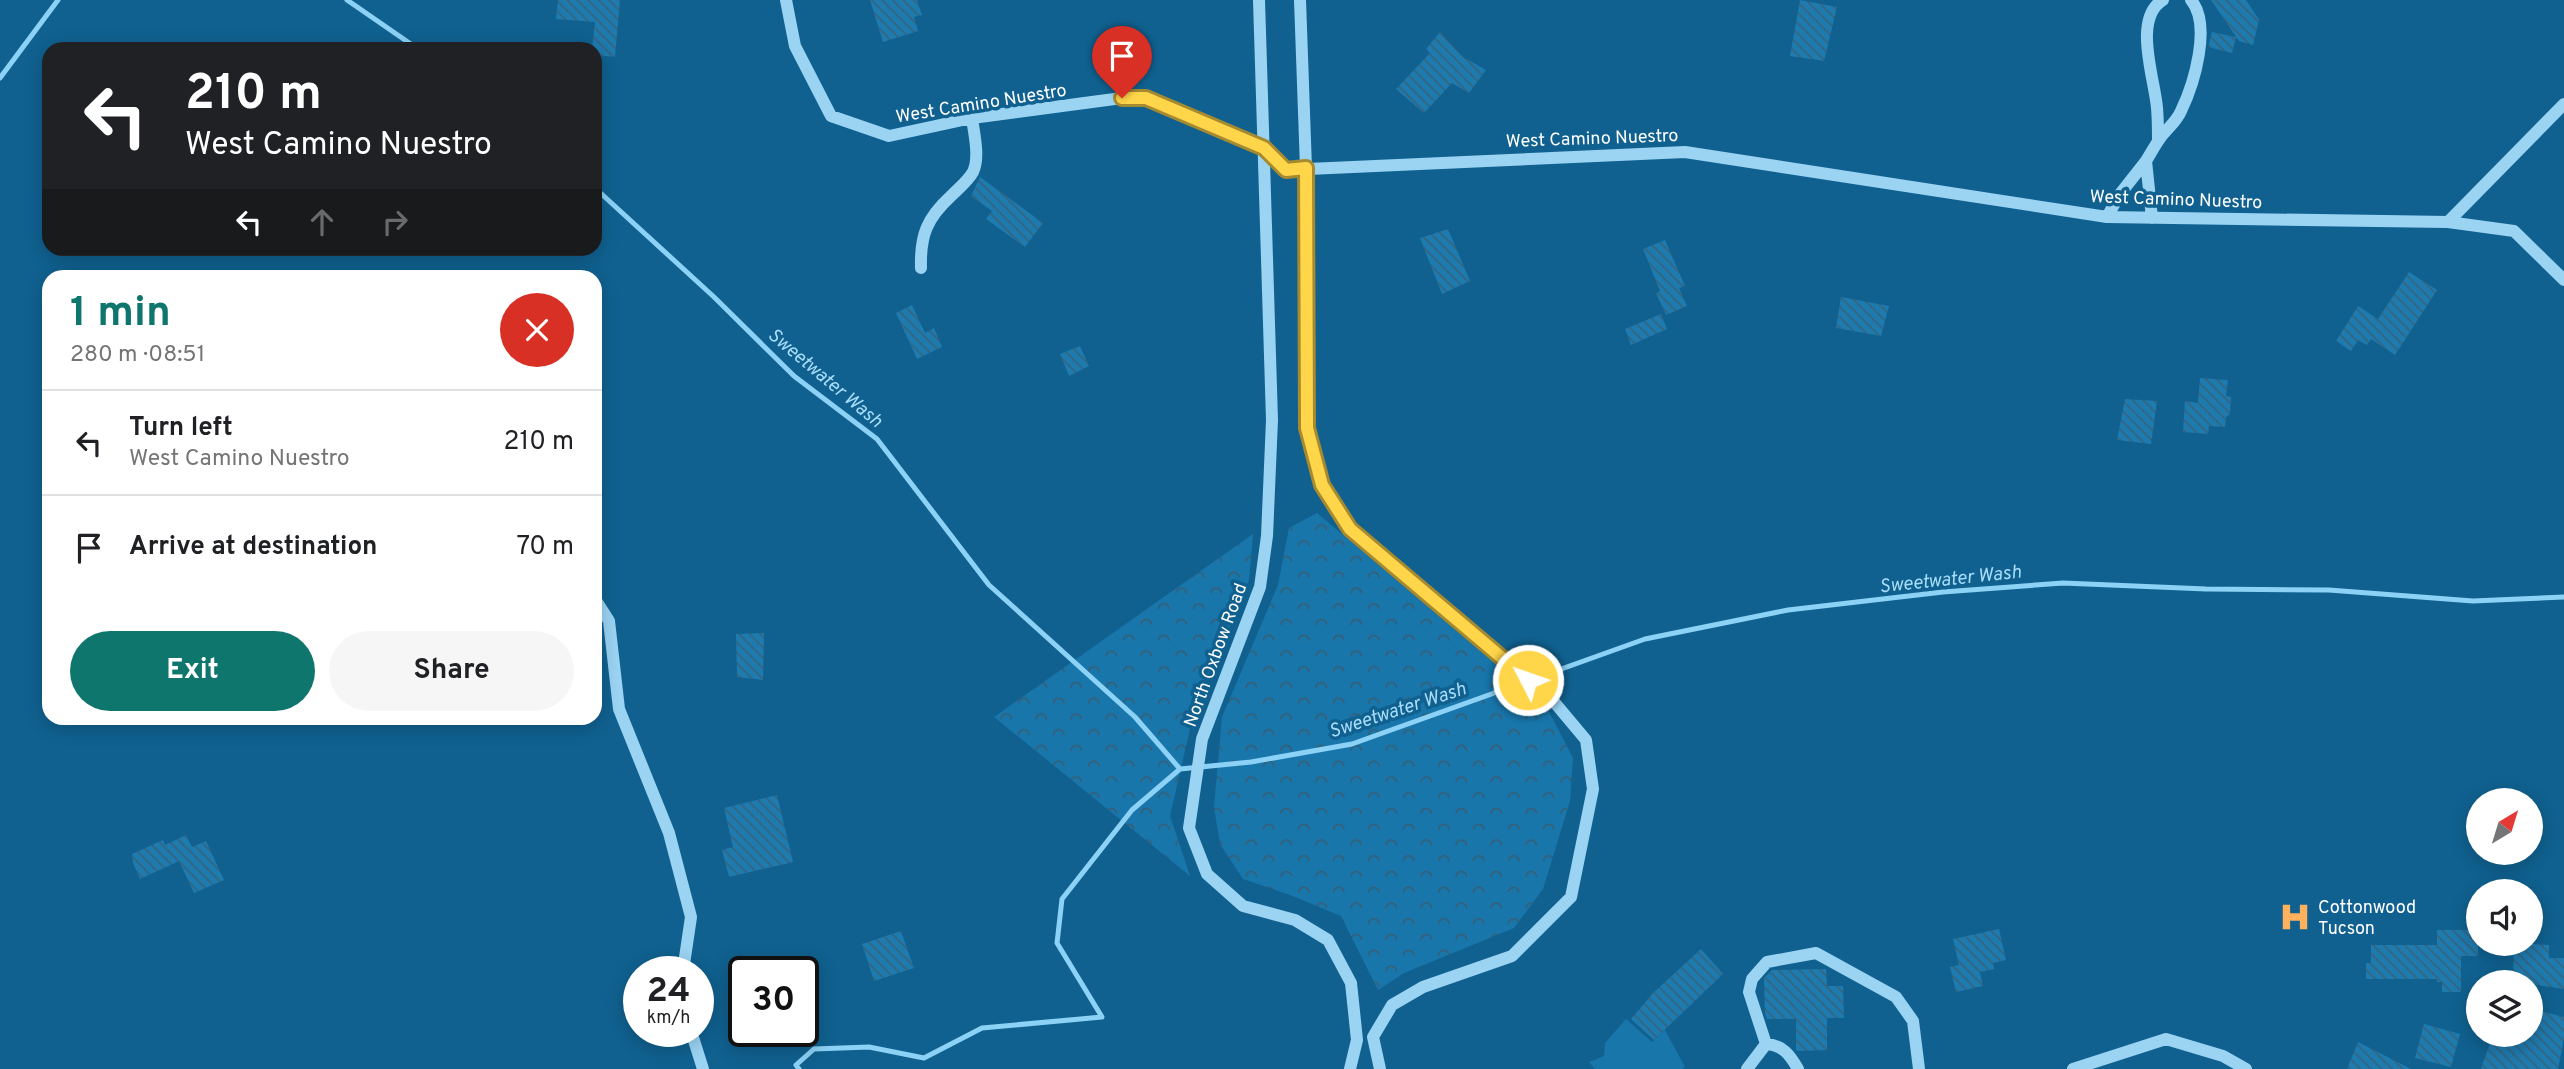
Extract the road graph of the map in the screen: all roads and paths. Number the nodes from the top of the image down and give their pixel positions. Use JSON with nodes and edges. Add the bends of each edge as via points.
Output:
{"nodes":[{"id":1,"x":786,"y":0,"type":"edge"},
{"id":2,"x":1259,"y":0,"type":"edge"},
{"id":3,"x":1300,"y":0,"type":"edge"},
{"id":4,"x":2163,"y":0,"type":"edge"},
{"id":5,"x":2190,"y":0,"type":"edge"},
{"id":6,"x":2564,"y":104,"type":"edge"},
{"id":7,"x":972,"y":118,"type":"junction"},
{"id":8,"x":2158,"y":141,"type":"junction"},
{"id":9,"x":1264,"y":148,"type":"junction"},
{"id":10,"x":2146,"y":161,"type":"junction"},
{"id":11,"x":1306,"y":168,"type":"junction"},
{"id":12,"x":2108,"y":217,"type":"junction"},
{"id":13,"x":2152,"y":218,"type":"junction"},
{"id":14,"x":2448,"y":222,"type":"junction"},
{"id":15,"x":922,"y":268,"type":"dead end"},
{"id":16,"x":2564,"y":280,"type":"edge"},
{"id":17,"x":602,"y":610,"type":"edge"},
{"id":18,"x":685,"y":956,"type":"edge"},
{"id":19,"x":1766,"y":1044,"type":"junction"},
{"id":20,"x":696,"y":1047,"type":"edge"},
{"id":21,"x":703,"y":1069,"type":"edge"},
{"id":22,"x":1350,"y":1069,"type":"edge"},
{"id":23,"x":1380,"y":1069,"type":"edge"},
{"id":24,"x":1747,"y":1069,"type":"edge"},
{"id":25,"x":1797,"y":1069,"type":"edge"},
{"id":26,"x":1919,"y":1069,"type":"edge"},
{"id":27,"x":2073,"y":1069,"type":"edge"},
{"id":28,"x":2246,"y":1069,"type":"edge"}],
"edges":[{"from":1,"to":7,"type":"street","name":"West Camino Nuestro","via":[[795,46],[831,116],[889,136]]},
{"from":2,"to":9,"type":"street","name":"North Oxbow Road"},
{"from":3,"to":11,"type":"street"},
{"from":4,"to":8,"type":"street","via":[[2150,15],[2147,32]]},
{"from":5,"to":8,"type":"street","via":[[2202,37],[2180,113]]},
{"from":6,"to":14,"type":"street"},
{"from":7,"to":9,"type":"street","name":"West Camino Nuestro","via":[[1146,98]]},
{"from":7,"to":15,"type":"street","via":[[974,171],[927,224]]},
{"from":8,"to":10,"type":"street"},
{"from":9,"to":11,"type":"street","name":"West Camino Nuestro","via":[[1286,170]]},
{"from":9,"to":22,"type":"street","name":"North Oxbow Road","via":[[1272,420],[1267,536],[1261,587],[1202,738],[1189,828],[1207,874],[1243,906],[1295,920],[1328,940],[1351,983],[1357,1040]]},
{"from":10,"to":12,"type":"street"},
{"from":10,"to":13,"type":"street"},
{"from":11,"to":12,"type":"street","name":"West Camino Nuestro","via":[[1685,152]]},
{"from":11,"to":23,"type":"street","via":[[1307,428],[1322,485],[1350,529],[1555,703],[1586,740],[1593,789],[1571,897],[1513,956],[1423,987],[1392,1005],[1373,1037]]},
{"from":12,"to":13,"type":"street","name":"West Camino Nuestro"},
{"from":13,"to":14,"type":"street","name":"West Camino Nuestro"},
{"from":14,"to":16,"type":"street","name":"West Camino Nuestro","via":[[2514,232]]},
{"from":17,"to":18,"type":"street","via":[[609,621],[619,709],[669,833],[691,917]]},
{"from":19,"to":24,"type":"street"},
{"from":19,"to":25,"type":"street","via":[[1789,1053]]},
{"from":19,"to":26,"type":"street","via":[[1749,992],[1752,979],[1767,962],[1816,953],[1896,997],[1913,1021]]},
{"from":20,"to":21,"type":"street"},
{"from":27,"to":28,"type":"street","via":[[2166,1038],[2223,1056]]}]}
